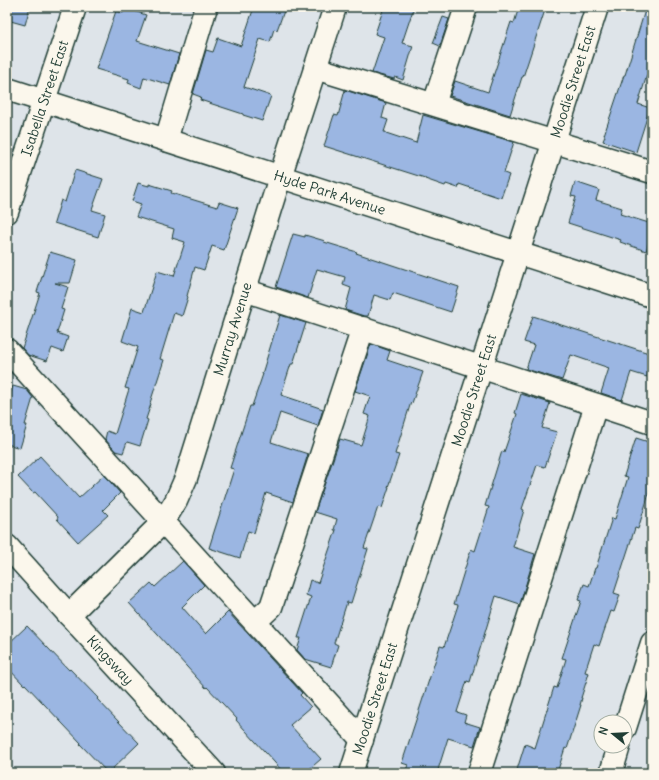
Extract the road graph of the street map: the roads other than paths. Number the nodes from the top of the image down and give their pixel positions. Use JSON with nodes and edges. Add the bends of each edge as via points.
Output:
{"nodes":[{"id":1,"x":75,"y":7,"type":"edge"},
{"id":2,"x":206,"y":7,"type":"edge"},
{"id":3,"x":335,"y":7,"type":"edge"},
{"id":4,"x":466,"y":7,"type":"edge"},
{"id":5,"x":597,"y":7,"type":"edge"},
{"id":6,"x":315,"y":68,"type":"junction"},
{"id":7,"x":7,"y":89,"type":"edge"},
{"id":8,"x":44,"y":101,"type":"junction"},
{"id":9,"x":434,"y":104,"type":"junction"},
{"id":10,"x":166,"y":140,"type":"junction"},
{"id":11,"x":554,"y":141,"type":"junction"},
{"id":12,"x":652,"y":172,"type":"edge"},
{"id":13,"x":280,"y":177,"type":"junction"},
{"id":14,"x":7,"y":212,"type":"edge"},
{"id":15,"x":518,"y":254,"type":"junction"},
{"id":16,"x":244,"y":290,"type":"junction"},
{"id":17,"x":652,"y":296,"type":"edge"},
{"id":18,"x":363,"y":328,"type":"junction"},
{"id":19,"x":7,"y":350,"type":"edge"},
{"id":20,"x":481,"y":367,"type":"junction"},
{"id":21,"x":596,"y":404,"type":"junction"},
{"id":22,"x":652,"y":423,"type":"edge"},
{"id":23,"x":163,"y":522,"type":"junction"},
{"id":24,"x":7,"y":546,"type":"edge"},
{"id":25,"x":69,"y":616,"type":"junction"},
{"id":26,"x":254,"y":622,"type":"junction"},
{"id":27,"x":652,"y":643,"type":"edge"},
{"id":28,"x":629,"y":714,"type":"edge"},
{"id":29,"x":362,"y":740,"type":"junction"},
{"id":30,"x":617,"y":754,"type":"edge"},
{"id":31,"x":214,"y":773,"type":"edge"},
{"id":32,"x":351,"y":773,"type":"edge"},
{"id":33,"x":479,"y":773,"type":"edge"},
{"id":34,"x":611,"y":773,"type":"edge"}],
"edges":[{"from":1,"to":8,"type":"street","name":"Isabella Street East"},
{"from":2,"to":10,"type":"street"},
{"from":3,"to":6,"type":"street","name":"Murray Avenue"},
{"from":4,"to":9,"type":"street"},
{"from":5,"to":11,"type":"street","name":"Moodie Street East"},
{"from":6,"to":9,"type":"street"},
{"from":6,"to":13,"type":"street","name":"Murray Avenue"},
{"from":7,"to":8,"type":"street","name":"Hyde Park Avenue"},
{"from":8,"to":10,"type":"street","name":"Hyde Park Avenue"},
{"from":8,"to":14,"type":"street","name":"Isabella Street East"},
{"from":9,"to":11,"type":"street"},
{"from":10,"to":13,"type":"street","name":"Hyde Park Avenue"},
{"from":11,"to":12,"type":"street"},
{"from":11,"to":15,"type":"street","name":"Moodie Street East"},
{"from":13,"to":15,"type":"street","name":"Hyde Park Avenue"},
{"from":13,"to":16,"type":"street","name":"Murray Avenue"},
{"from":15,"to":17,"type":"street","name":"Hyde Park Avenue"},
{"from":15,"to":20,"type":"street","name":"Moodie Street East"},
{"from":16,"to":18,"type":"street"},
{"from":16,"to":23,"type":"street","name":"Murray Avenue","via":[[186,478]]},
{"from":18,"to":20,"type":"street"},
{"from":18,"to":26,"type":"street","via":[[271,607]]},
{"from":19,"to":23,"type":"street"},
{"from":20,"to":21,"type":"street"},
{"from":20,"to":29,"type":"street","name":"Moodie Street East"},
{"from":21,"to":22,"type":"street"},
{"from":21,"to":33,"type":"street"},
{"from":23,"to":25,"type":"street","name":"Murray Avenue"},
{"from":23,"to":26,"type":"street"},
{"from":24,"to":25,"type":"street","name":"Kingsway"},
{"from":25,"to":31,"type":"street","name":"Kingsway"},
{"from":26,"to":29,"type":"street"},
{"from":27,"to":28,"type":"street"},
{"from":29,"to":32,"type":"street","name":"Moodie Street East"},
{"from":30,"to":34,"type":"street"}]}
